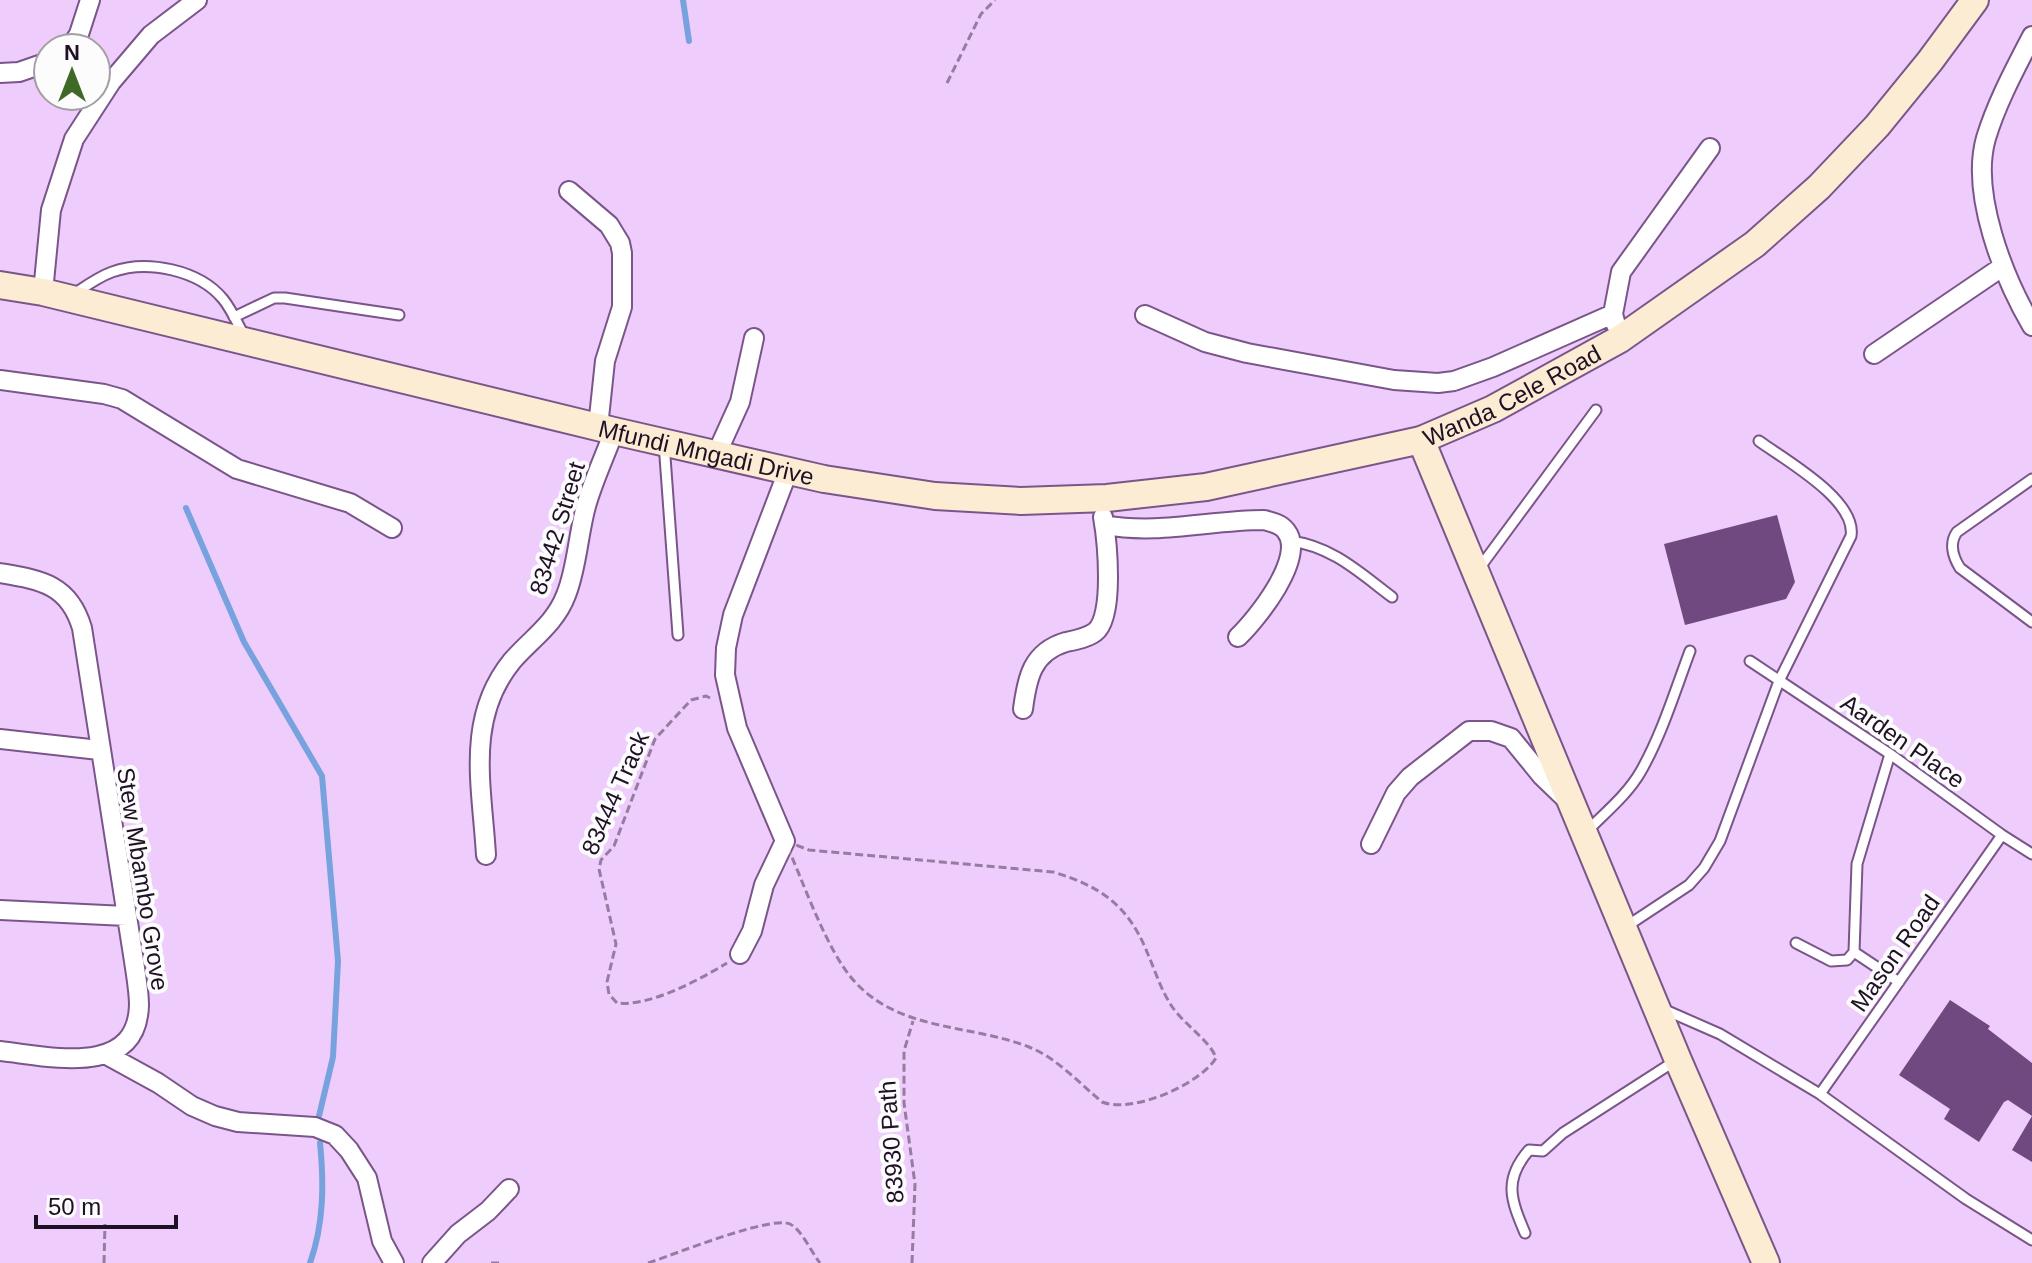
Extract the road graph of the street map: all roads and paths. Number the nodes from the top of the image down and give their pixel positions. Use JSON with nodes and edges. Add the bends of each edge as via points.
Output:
{"nodes":[{"id":1,"x":90,"y":0,"type":"edge"},
{"id":2,"x":197,"y":0,"type":"edge"},
{"id":3,"x":995,"y":0,"type":"edge"},
{"id":4,"x":1975,"y":0,"type":"edge"},
{"id":5,"x":80,"y":32,"type":"edge"},
{"id":6,"x":2032,"y":36,"type":"edge"},
{"id":7,"x":2025,"y":67,"type":"edge"},
{"id":8,"x":32,"y":68,"type":"edge"},
{"id":9,"x":0,"y":73,"type":"edge"},
{"id":10,"x":112,"y":78,"type":"edge"},
{"id":11,"x":947,"y":83,"type":"dead end"},
{"id":12,"x":88,"y":112,"type":"edge"},
{"id":13,"x":1710,"y":148,"type":"dead end"},
{"id":14,"x":569,"y":191,"type":"dead end"},
{"id":15,"x":2002,"y":267,"type":"junction"},
{"id":16,"x":0,"y":285,"type":"edge"},
{"id":17,"x":55,"y":295,"type":"junction"},
{"id":18,"x":399,"y":315,"type":"dead end"},
{"id":19,"x":1145,"y":315,"type":"dead end"},
{"id":20,"x":234,"y":317,"type":"junction"},
{"id":21,"x":2032,"y":326,"type":"edge"},
{"id":22,"x":1616,"y":327,"type":"junction"},
{"id":23,"x":754,"y":338,"type":"dead end"},
{"id":24,"x":247,"y":342,"type":"junction"},
{"id":25,"x":1874,"y":354,"type":"dead end"},
{"id":26,"x":0,"y":380,"type":"edge"},
{"id":27,"x":1596,"y":410,"type":"dead end"},
{"id":28,"x":606,"y":429,"type":"junction"},
{"id":29,"x":1421,"y":440,"type":"junction"},
{"id":30,"x":1759,"y":441,"type":"dead end"},
{"id":31,"x":664,"y":443,"type":"junction"},
{"id":32,"x":716,"y":455,"type":"junction"},
{"id":33,"x":788,"y":471,"type":"junction"},
{"id":34,"x":2032,"y":479,"type":"edge"},
{"id":35,"x":1100,"y":499,"type":"junction"},
{"id":36,"x":1105,"y":525,"type":"junction"},
{"id":37,"x":392,"y":528,"type":"dead end"},
{"id":38,"x":1290,"y":541,"type":"junction"},
{"id":39,"x":0,"y":573,"type":"edge"},
{"id":40,"x":1476,"y":573,"type":"junction"},
{"id":41,"x":1392,"y":597,"type":"dead end"},
{"id":42,"x":2032,"y":622,"type":"edge"},
{"id":43,"x":678,"y":635,"type":"dead end"},
{"id":44,"x":1238,"y":637,"type":"dead end"},
{"id":45,"x":1690,"y":651,"type":"dead end"},
{"id":46,"x":1750,"y":661,"type":"dead end"},
{"id":47,"x":1779,"y":681,"type":"junction"},
{"id":48,"x":730,"y":702,"type":"junction"},
{"id":49,"x":1023,"y":709,"type":"dead end"},
{"id":50,"x":0,"y":739,"type":"edge"},
{"id":51,"x":99,"y":750,"type":"junction"},
{"id":52,"x":1890,"y":754,"type":"junction"},
{"id":53,"x":1573,"y":805,"type":"junction"},
{"id":54,"x":1585,"y":833,"type":"junction"},
{"id":55,"x":2002,"y":835,"type":"junction"},
{"id":56,"x":785,"y":841,"type":"junction"},
{"id":57,"x":1371,"y":844,"type":"dead end"},
{"id":58,"x":2032,"y":854,"type":"edge"},
{"id":59,"x":486,"y":855,"type":"dead end"},
{"id":60,"x":0,"y":910,"type":"edge"},
{"id":61,"x":126,"y":916,"type":"junction"},
{"id":62,"x":1624,"y":928,"type":"junction"},
{"id":63,"x":1796,"y":943,"type":"dead end"},
{"id":64,"x":1854,"y":952,"type":"junction"},
{"id":65,"x":740,"y":954,"type":"joint"},
{"id":66,"x":1899,"y":982,"type":"junction"},
{"id":67,"x":1657,"y":1006,"type":"junction"},
{"id":68,"x":913,"y":1019,"type":"junction"},
{"id":69,"x":0,"y":1051,"type":"edge"},
{"id":70,"x":107,"y":1055,"type":"junction"},
{"id":71,"x":1678,"y":1060,"type":"junction"},
{"id":72,"x":1820,"y":1094,"type":"junction"},
{"id":73,"x":509,"y":1189,"type":"dead end"},
{"id":74,"x":105,"y":1224,"type":"dead end"},
{"id":75,"x":1525,"y":1233,"type":"dead end"},
{"id":76,"x":2032,"y":1240,"type":"edge"},
{"id":77,"x":104,"y":1263,"type":"edge"},
{"id":78,"x":394,"y":1263,"type":"edge"},
{"id":79,"x":432,"y":1263,"type":"edge"},
{"id":80,"x":491,"y":1263,"type":"edge"},
{"id":81,"x":503,"y":1263,"type":"edge"},
{"id":82,"x":648,"y":1263,"type":"edge"},
{"id":83,"x":820,"y":1263,"type":"edge"},
{"id":84,"x":912,"y":1263,"type":"edge"},
{"id":85,"x":1766,"y":1263,"type":"edge"}],
"edges":[{"from":1,"to":5,"type":"street"},
{"from":2,"to":10,"type":"street","via":[[151,35]]},
{"from":3,"to":11,"type":"path","via":[[981,14]]},
{"from":4,"to":22,"type":"street","name":"Wanda Cele Road","via":[[1877,126],[1819,187],[1755,244]]},
{"from":6,"to":7,"type":"street"},
{"from":7,"to":15,"type":"street","via":[[2001,95],[1983,155],[1989,215]]},
{"from":8,"to":9,"type":"street"},
{"from":12,"to":17,"type":"street","via":[[51,210]]},
{"from":13,"to":22,"type":"street","via":[[1626,264],[1617,284]]},
{"from":14,"to":28,"type":"street","name":"83442 Street","via":[[609,225],[622,253],[622,307],[605,361]]},
{"from":15,"to":21,"type":"street"},
{"from":15,"to":25,"type":"street"},
{"from":16,"to":17,"type":"street","name":"Mfundi Mngadi Drive"},
{"from":17,"to":20,"type":"lane","via":[[110,272],[144,266],[200,280],[224,300]]},
{"from":17,"to":24,"type":"street","name":"Mfundi Mngadi Drive"},
{"from":18,"to":20,"type":"lane","via":[[285,298]]},
{"from":19,"to":22,"type":"street","via":[[1205,342],[1247,353],[1438,383]]},
{"from":20,"to":24,"type":"lane"},
{"from":22,"to":29,"type":"street","name":"Wanda Cele Road","via":[[1493,409]]},
{"from":23,"to":32,"type":"street","via":[[740,402]]},
{"from":24,"to":28,"type":"street","name":"Mfundi Mngadi Drive"},
{"from":26,"to":37,"type":"street","via":[[122,399],[237,469],[350,503]]},
{"from":27,"to":40,"type":"lane"},
{"from":28,"to":31,"type":"street","name":"Mfundi Mngadi Drive"},
{"from":28,"to":59,"type":"street","name":"83442 Street","via":[[567,595],[553,619],[497,682],[479,733]]},
{"from":29,"to":35,"type":"street","name":"Mfundi Mngadi Drive","via":[[1206,487]]},
{"from":29,"to":40,"type":"street","name":"Wanda Cele Road"},
{"from":30,"to":47,"type":"lane","via":[[1841,505],[1852,529]]},
{"from":31,"to":32,"type":"street","name":"Mfundi Mngadi Drive"},
{"from":31,"to":43,"type":"lane"},
{"from":32,"to":33,"type":"street","name":"Mfundi Mngadi Drive"},
{"from":33,"to":35,"type":"street","name":"Mfundi Mngadi Drive","via":[[935,496]]},
{"from":33,"to":48,"type":"street","via":[[733,615],[725,675]]},
{"from":34,"to":42,"type":"lane","via":[[1957,532],[1953,545],[1960,568]]},
{"from":35,"to":36,"type":"street"},
{"from":36,"to":38,"type":"street","via":[[1165,528],[1264,520],[1286,530]]},
{"from":36,"to":49,"type":"street","via":[[1107,592],[1102,625],[1040,655],[1026,680]]},
{"from":38,"to":41,"type":"lane","via":[[1336,555]]},
{"from":38,"to":44,"type":"street","via":[[1279,583]]},
{"from":39,"to":51,"type":"street","name":"Stew Mbambo Grove","via":[[35,581],[65,595],[76,608]]},
{"from":40,"to":53,"type":"street","name":"Wanda Cele Road"},
{"from":45,"to":54,"type":"lane","via":[[1640,772]]},
{"from":46,"to":47,"type":"lane","name":"Aarden Place"},
{"from":47,"to":52,"type":"lane","name":"Aarden Place"},
{"from":47,"to":62,"type":"lane","via":[[1720,841],[1704,868],[1689,885]]},
{"from":48,"to":56,"type":"street"},
{"from":48,"to":65,"type":"path","name":"83444 Track","via":[[706,696],[691,700],[655,739],[614,846],[599,869],[616,944],[607,982],[617,1003],[644,1002],[703,977]]},
{"from":50,"to":51,"type":"street"},
{"from":51,"to":61,"type":"street","name":"Stew Mbambo Grove"},
{"from":52,"to":55,"type":"lane","name":"Aarden Place"},
{"from":52,"to":64,"type":"lane","via":[[1857,864]]},
{"from":53,"to":54,"type":"street","name":"Wanda Cele Road"},
{"from":53,"to":57,"type":"street","via":[[1511,738],[1469,731],[1396,793]]},
{"from":54,"to":62,"type":"street","name":"Wanda Cele Road"},
{"from":55,"to":58,"type":"lane","name":"Aarden Place"},
{"from":55,"to":66,"type":"lane","name":"Mason Road"},
{"from":56,"to":65,"type":"street"},
{"from":56,"to":68,"type":"path","via":[[838,960],[877,1002]]},
{"from":56,"to":68,"type":"path","via":[[809,850],[1053,872],[1105,893],[1138,932],[1171,1005],[1216,1058],[1181,1088],[1137,1103],[1111,1105],[1029,1047]]},
{"from":60,"to":61,"type":"street"},
{"from":61,"to":70,"type":"street","name":"Stew Mbambo Grove","via":[[139,1005],[130,1037]]},
{"from":62,"to":67,"type":"street","name":"Wanda Cele Road"},
{"from":63,"to":64,"type":"lane","via":[[1831,961],[1847,960]]},
{"from":64,"to":66,"type":"lane"},
{"from":66,"to":72,"type":"lane","name":"Mason Road"},
{"from":67,"to":71,"type":"street","name":"Wanda Cele Road"},
{"from":67,"to":72,"type":"lane","via":[[1720,1034]]},
{"from":68,"to":84,"type":"path","name":"83930 Path","via":[[904,1051],[904,1103],[915,1184]]},
{"from":69,"to":70,"type":"street","via":[[68,1059]]},
{"from":70,"to":78,"type":"street","via":[[215,1116],[315,1127],[335,1135],[367,1178],[382,1241]]},
{"from":71,"to":75,"type":"lane","via":[[1543,1151],[1529,1150],[1518,1162],[1510,1197]]},
{"from":71,"to":85,"type":"street","name":"Wanda Cele Road"},
{"from":72,"to":76,"type":"lane"},
{"from":73,"to":79,"type":"street"},
{"from":74,"to":77,"type":"path"},
{"from":80,"to":81,"type":"path"},
{"from":82,"to":83,"type":"path","via":[[753,1226],[787,1222]]}]}
